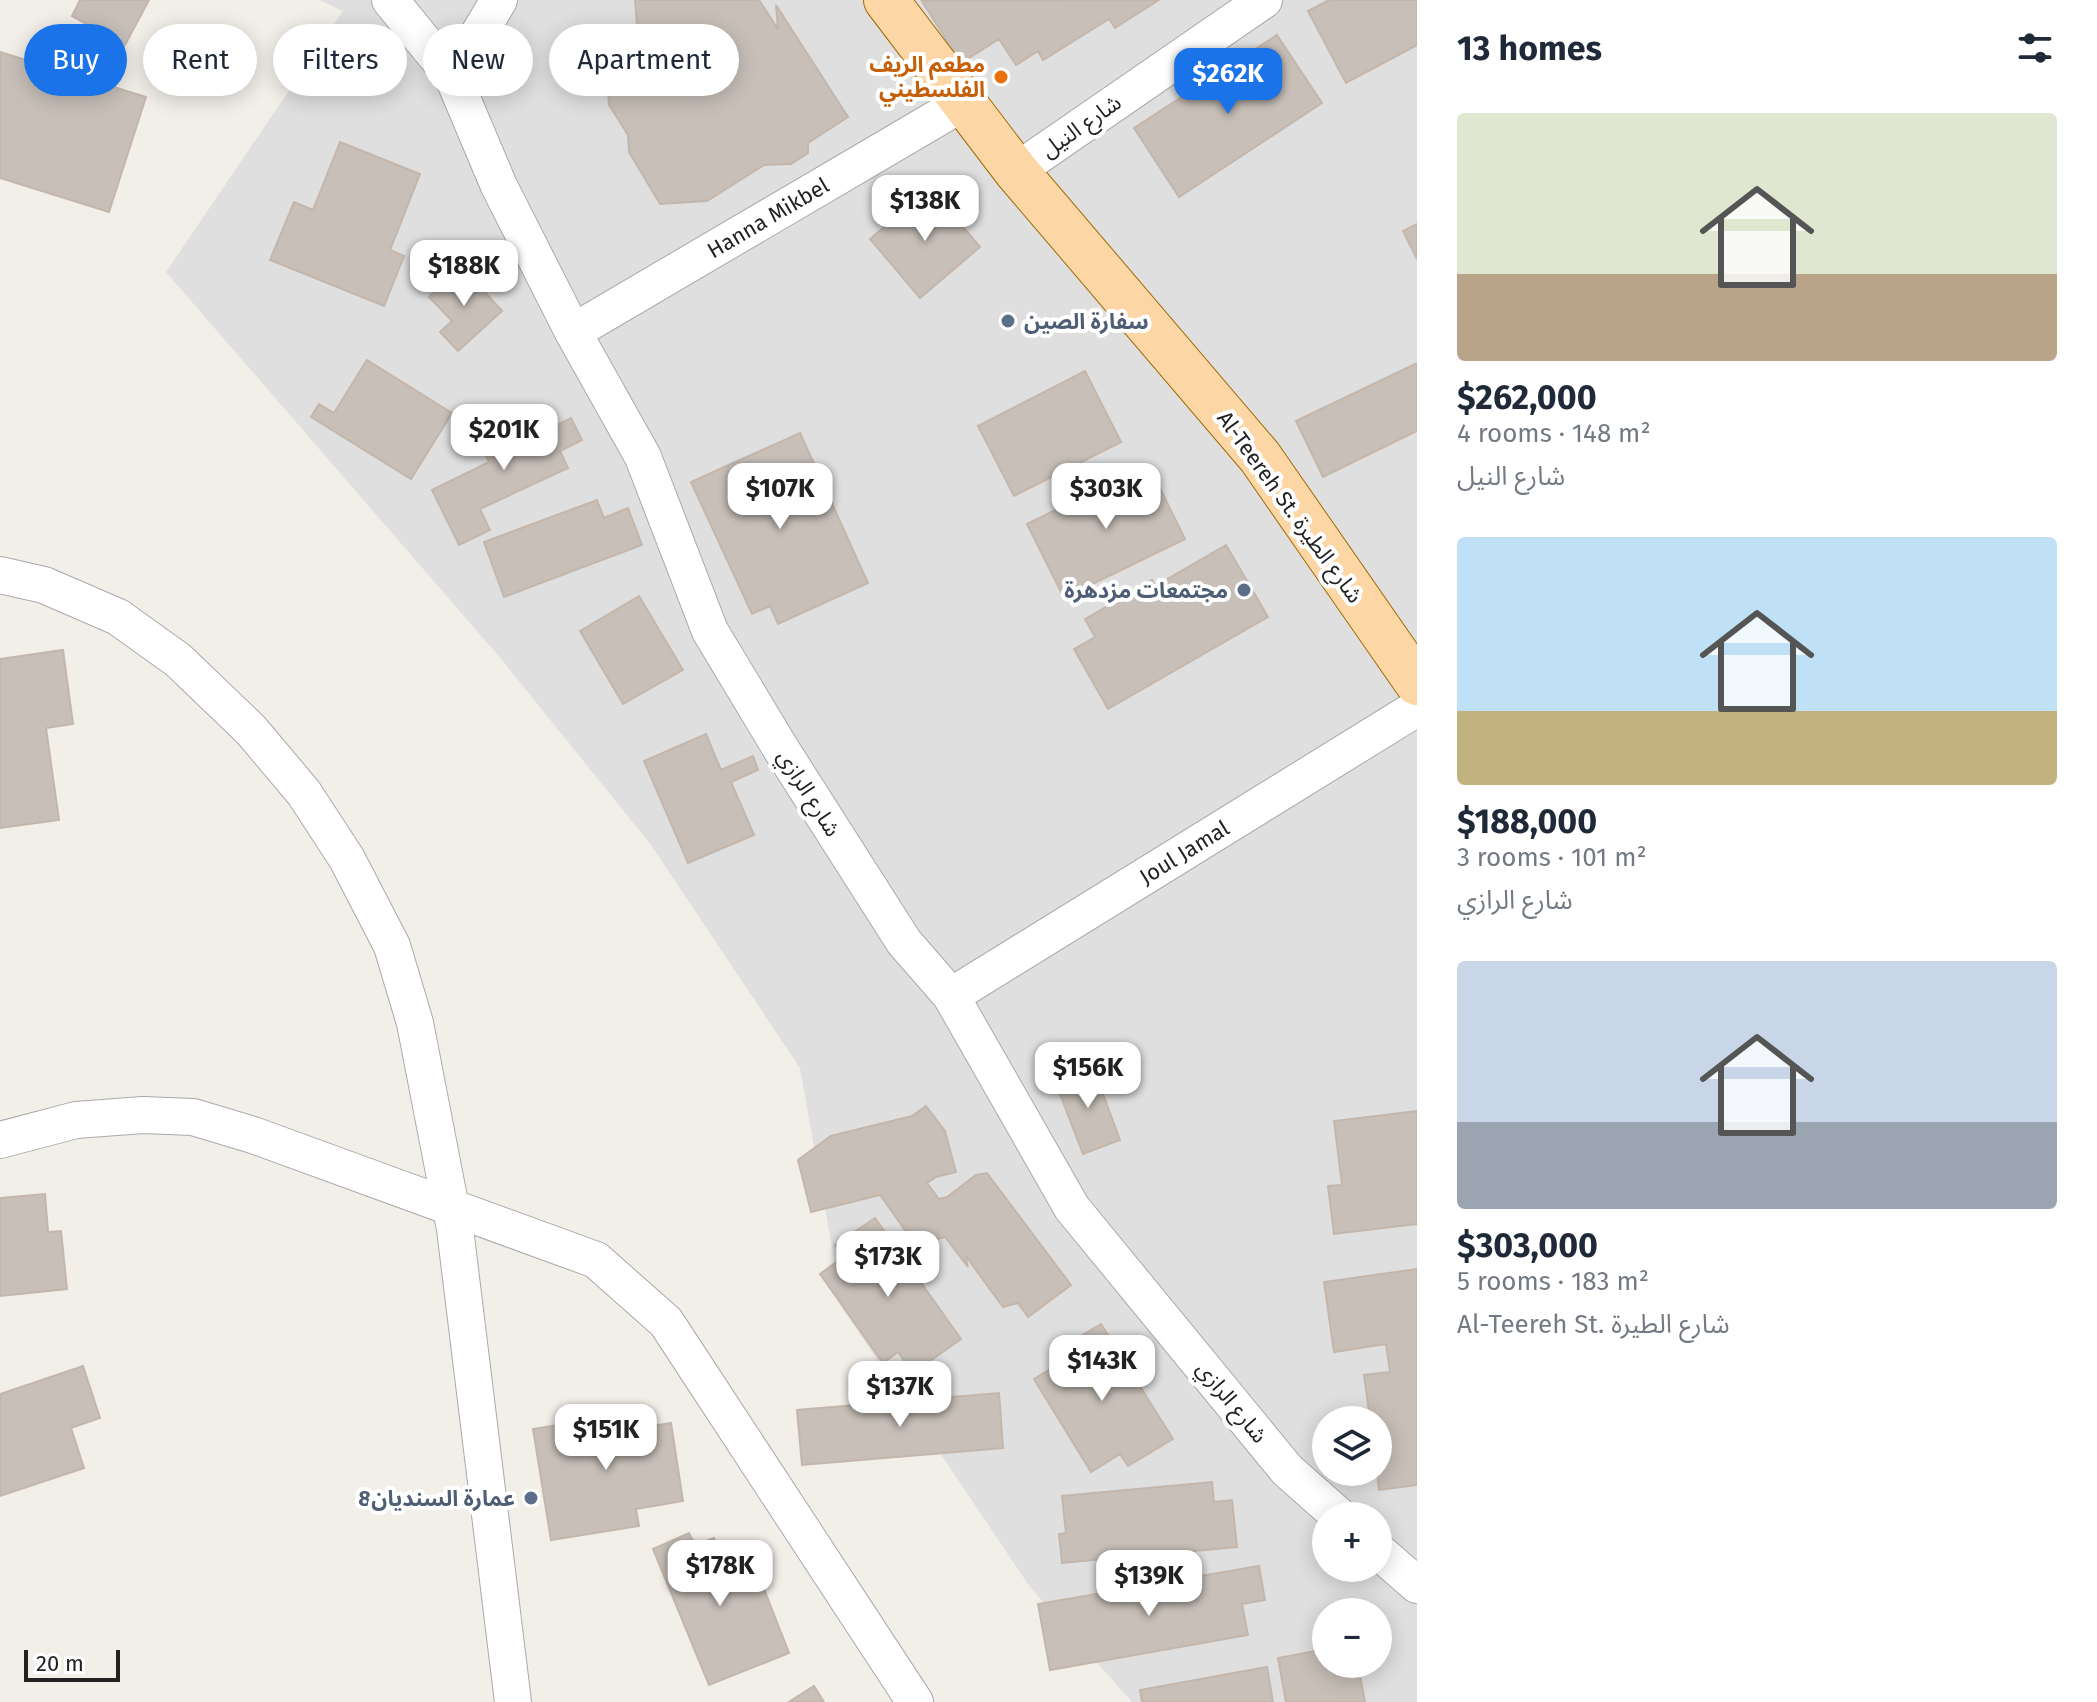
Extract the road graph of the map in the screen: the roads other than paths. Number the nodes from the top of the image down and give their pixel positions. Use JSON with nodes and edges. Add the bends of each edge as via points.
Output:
{"nodes":[{"id":1,"x":390,"y":0,"type":"edge"},
{"id":2,"x":499,"y":0,"type":"edge"},
{"id":3,"x":886,"y":0,"type":"edge"},
{"id":4,"x":1264,"y":0,"type":"edge"},
{"id":5,"x":485,"y":24,"type":"edge"},
{"id":6,"x":423,"y":40,"type":"edge"},
{"id":7,"x":461,"y":96,"type":"edge"},
{"id":8,"x":963,"y":103,"type":"junction"},
{"id":9,"x":1016,"y":171,"type":"junction"},
{"id":10,"x":573,"y":332,"type":"junction"},
{"id":11,"x":0,"y":575,"type":"edge"},
{"id":12,"x":1417,"y":683,"type":"edge"},
{"id":13,"x":1417,"y":708,"type":"edge"},
{"id":14,"x":951,"y":996,"type":"junction"},
{"id":15,"x":0,"y":1140,"type":"edge"},
{"id":16,"x":450,"y":1206,"type":"junction"},
{"id":17,"x":1323,"y":1502,"type":"edge"},
{"id":18,"x":1392,"y":1563,"type":"edge"},
{"id":19,"x":1417,"y":1585,"type":"edge"},
{"id":20,"x":513,"y":1702,"type":"edge"},
{"id":21,"x":915,"y":1702,"type":"edge"}],
"edges":[{"from":1,"to":6,"type":"street","name":"شارع الرازي"},
{"from":2,"to":5,"type":"street"},
{"from":3,"to":8,"type":"main road","name":"Al-Teereh St. شارع الطيرة"},
{"from":4,"to":9,"type":"street","name":"شارع النيل"},
{"from":7,"to":10,"type":"street","name":"شارع الرازي","via":[[499,186]]},
{"from":8,"to":9,"type":"main road","name":"Al-Teereh St. شارع الطيرة"},
{"from":8,"to":10,"type":"street","name":"Hanna Mikbel"},
{"from":9,"to":12,"type":"main road","name":"Al-Teereh St. شارع الطيرة","via":[[1260,457]]},
{"from":10,"to":14,"type":"street","name":"شارع الرازي","via":[[643,457],[710,631],[904,942]]},
{"from":11,"to":16,"type":"street","via":[[44,585],[118,617],[178,660],[251,730],[304,793],[347,859],[392,946],[415,1023]]},
{"from":13,"to":14,"type":"street","name":"Joul Jamal"},
{"from":14,"to":17,"type":"street","name":"شارع الرازي","via":[[1072,1208],[1287,1470]]},
{"from":15,"to":16,"type":"street","via":[[76,1120],[193,1117]]},
{"from":16,"to":20,"type":"street"},
{"from":16,"to":21,"type":"street","via":[[596,1260],[666,1322]]},
{"from":18,"to":19,"type":"street"}]}
